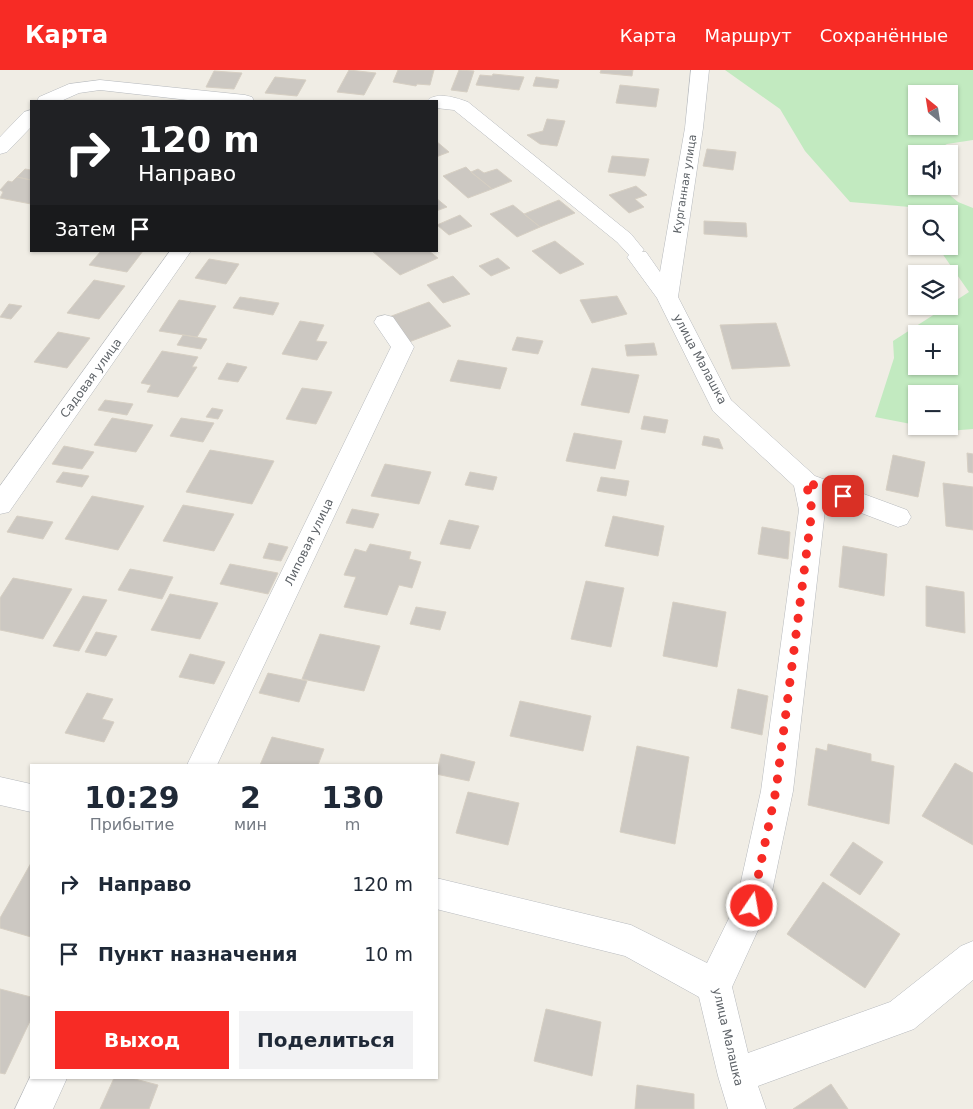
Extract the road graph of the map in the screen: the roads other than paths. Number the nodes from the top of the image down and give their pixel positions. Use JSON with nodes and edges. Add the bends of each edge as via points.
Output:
{"nodes":[{"id":1,"x":700,"y":70,"type":"edge"},
{"id":2,"x":48,"y":100,"type":"edge"},
{"id":3,"x":236,"y":100,"type":"edge"},
{"id":4,"x":438,"y":102,"type":"edge"},
{"id":5,"x":30,"y":117,"type":"edge"},
{"id":6,"x":0,"y":148,"type":"edge"},
{"id":7,"x":180,"y":252,"type":"edge"},
{"id":8,"x":667,"y":297,"type":"junction"},
{"id":9,"x":385,"y":322,"type":"dead end"},
{"id":10,"x":806,"y":482,"type":"junction"},
{"id":11,"x":0,"y":505,"type":"edge"},
{"id":12,"x":898,"y":517,"type":"dead end"},
{"id":13,"x":202,"y":764,"type":"edge"},
{"id":14,"x":0,"y":791,"type":"edge"},
{"id":15,"x":30,"y":798,"type":"edge"},
{"id":16,"x":438,"y":893,"type":"edge"},
{"id":17,"x":973,"y":958,"type":"edge"},
{"id":18,"x":714,"y":986,"type":"junction"},
{"id":19,"x":736,"y":1076,"type":"junction"},
{"id":20,"x":49,"y":1079,"type":"edge"},
{"id":21,"x":34,"y":1109,"type":"edge"},
{"id":22,"x":747,"y":1109,"type":"edge"}],
"edges":[{"from":1,"to":8,"type":"street","name":"Курганная улица"},
{"from":2,"to":3,"type":"street","via":[[75,88],[100,85]]},
{"from":4,"to":8,"type":"street","name":"улица Малашка","via":[[461,106],[624,238]]},
{"from":5,"to":6,"type":"street"},
{"from":7,"to":11,"type":"street","name":"Садовая улица"},
{"from":8,"to":10,"type":"street","name":"улица Малашка","via":[[722,405]]},
{"from":9,"to":13,"type":"street","name":"Липовая улица","via":[[403,347]]},
{"from":10,"to":12,"type":"street"},
{"from":10,"to":18,"type":"street","name":"улица Малашка","via":[[812,510],[776,790],[752,906]]},
{"from":14,"to":15,"type":"street"},
{"from":16,"to":18,"type":"street","via":[[631,941]]},
{"from":17,"to":19,"type":"street","via":[[901,1016]]},
{"from":18,"to":19,"type":"street","name":"улица Малашка"},
{"from":19,"to":22,"type":"street","name":"улица Малашка"},
{"from":20,"to":21,"type":"street"}]}
